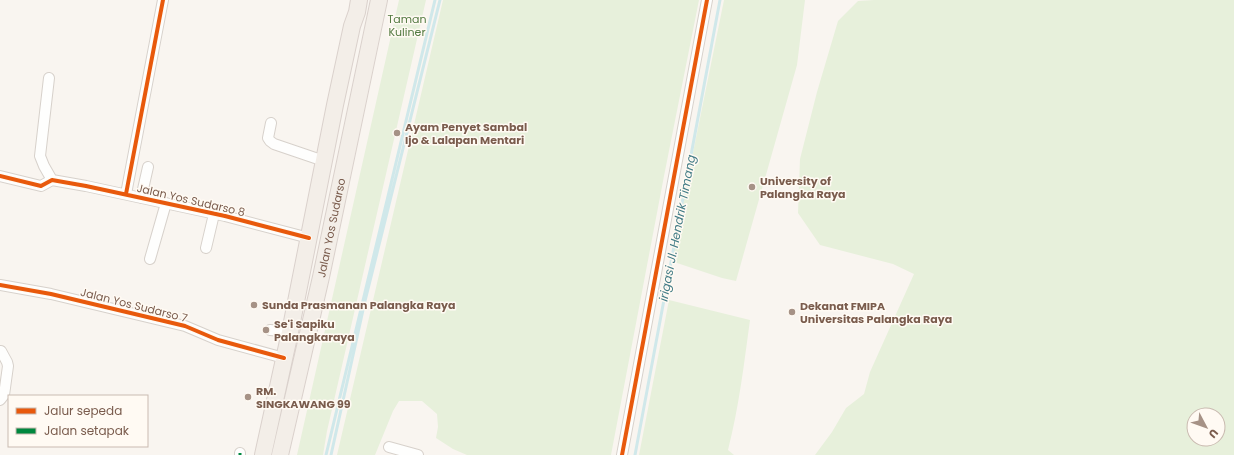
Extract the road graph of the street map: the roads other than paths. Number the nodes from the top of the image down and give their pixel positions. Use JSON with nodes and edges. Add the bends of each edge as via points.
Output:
{"nodes":[{"id":1,"x":163,"y":0,"type":"edge"},
{"id":2,"x":707,"y":0,"type":"edge"},
{"id":3,"x":358,"y":6,"type":"edge"},
{"id":4,"x":377,"y":8,"type":"edge"},
{"id":5,"x":49,"y":78,"type":"dead end"},
{"id":6,"x":271,"y":123,"type":"dead end"},
{"id":7,"x":324,"y":161,"type":"junction"},
{"id":8,"x":148,"y":167,"type":"dead end"},
{"id":9,"x":0,"y":176,"type":"edge"},
{"id":10,"x":52,"y":180,"type":"junction"},
{"id":11,"x":126,"y":194,"type":"junction"},
{"id":12,"x":141,"y":198,"type":"junction"},
{"id":13,"x":166,"y":203,"type":"junction"},
{"id":14,"x":214,"y":214,"type":"junction"},
{"id":15,"x":309,"y":238,"type":"junction"},
{"id":16,"x":206,"y":248,"type":"dead end"},
{"id":17,"x":150,"y":259,"type":"dead end"},
{"id":18,"x":0,"y":285,"type":"edge"},
{"id":19,"x":270,"y":330,"type":"dead end"},
{"id":20,"x":290,"y":332,"type":"junction"},
{"id":21,"x":1,"y":351,"type":"edge"},
{"id":22,"x":284,"y":358,"type":"junction"},
{"id":23,"x":0,"y":400,"type":"edge"},
{"id":24,"x":389,"y":447,"type":"dead end"},
{"id":25,"x":263,"y":455,"type":"edge"},
{"id":26,"x":280,"y":455,"type":"edge"},
{"id":27,"x":418,"y":455,"type":"edge"},
{"id":28,"x":622,"y":455,"type":"edge"}],
"edges":[{"from":1,"to":11,"type":"street"},
{"from":2,"to":28,"type":"street"},
{"from":3,"to":4,"type":"main road"},
{"from":3,"to":7,"type":"main road","name":"Jalan Yos Sudarso"},
{"from":4,"to":26,"type":"main road","name":"Jalan Yos Sudarso","via":[[319,285]]},
{"from":5,"to":10,"type":"street","via":[[40,156]]},
{"from":6,"to":7,"type":"street","via":[[268,138],[274,144]]},
{"from":7,"to":15,"type":"main road","name":"Jalan Yos Sudarso"},
{"from":8,"to":12,"type":"street"},
{"from":9,"to":10,"type":"street","name":"Jalan Yos Sudarso 8","via":[[41,186]]},
{"from":10,"to":11,"type":"street","name":"Jalan Yos Sudarso 8"},
{"from":11,"to":12,"type":"street","name":"Jalan Yos Sudarso 8"},
{"from":12,"to":13,"type":"street","name":"Jalan Yos Sudarso 8"},
{"from":13,"to":14,"type":"street","name":"Jalan Yos Sudarso 8"},
{"from":13,"to":17,"type":"street"},
{"from":14,"to":15,"type":"street","name":"Jalan Yos Sudarso 8"},
{"from":14,"to":16,"type":"street"},
{"from":15,"to":20,"type":"main road","name":"Jalan Yos Sudarso"},
{"from":18,"to":22,"type":"street","name":"Jalan Yos Sudarso 7","via":[[51,294],[185,326],[218,340]]},
{"from":19,"to":20,"type":"street"},
{"from":20,"to":22,"type":"main road","name":"Jalan Yos Sudarso"},
{"from":21,"to":23,"type":"street","via":[[8,366],[4,395]]},
{"from":22,"to":25,"type":"main road","name":"Jalan Yos Sudarso"},
{"from":24,"to":27,"type":"street"}]}
